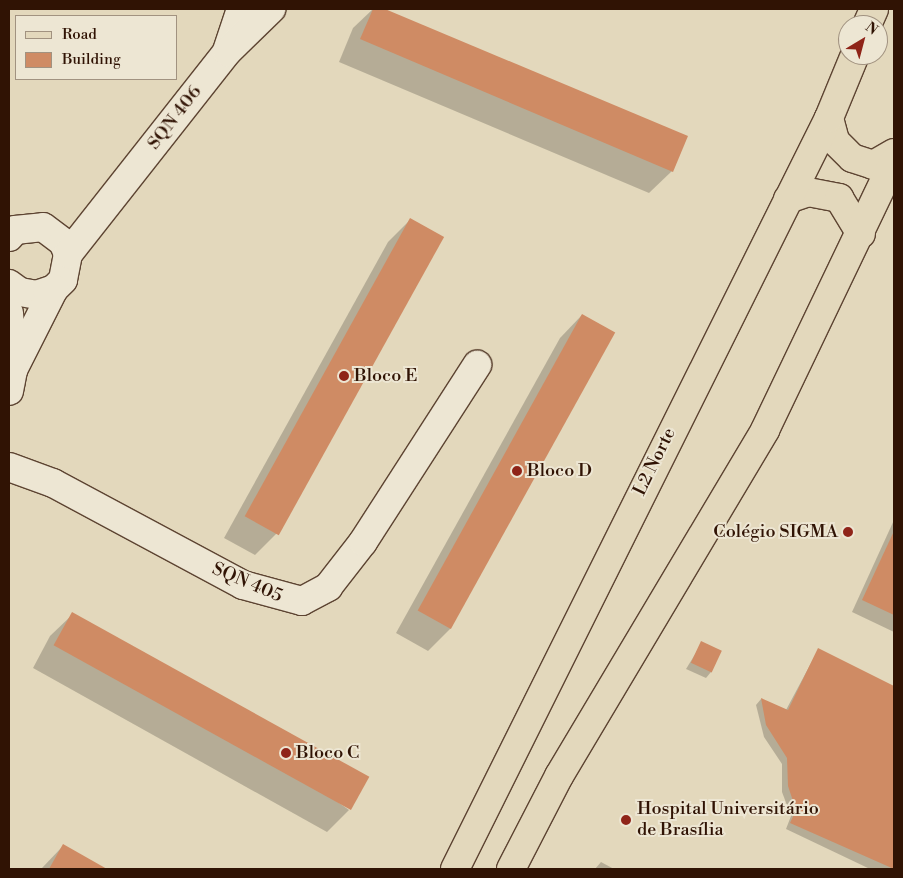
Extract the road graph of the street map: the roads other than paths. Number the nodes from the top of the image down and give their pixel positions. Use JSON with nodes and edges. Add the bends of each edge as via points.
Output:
{"nodes":[{"id":1,"x":241,"y":9,"type":"edge"},
{"id":2,"x":272,"y":9,"type":"edge"},
{"id":3,"x":227,"y":52,"type":"junction"},
{"id":4,"x":851,"y":65,"type":"edge"},
{"id":5,"x":829,"y":118,"type":"junction"},
{"id":6,"x":894,"y":153,"type":"edge"},
{"id":7,"x":894,"y":161,"type":"edge"},
{"id":8,"x":123,"y":184,"type":"junction"},
{"id":9,"x":788,"y":200,"type":"junction"},
{"id":10,"x":11,"y":232,"type":"edge"},
{"id":11,"x":53,"y":232,"type":"junction"},
{"id":12,"x":861,"y":234,"type":"junction"},
{"id":13,"x":68,"y":254,"type":"junction"},
{"id":14,"x":9,"y":284,"type":"edge"},
{"id":15,"x":54,"y":289,"type":"junction"},
{"id":16,"x":9,"y":314,"type":"edge"},
{"id":17,"x":477,"y":365,"type":"dead end"},
{"id":18,"x":11,"y":380,"type":"edge"},
{"id":19,"x":9,"y":467,"type":"edge"},
{"id":20,"x":455,"y":869,"type":"edge"},
{"id":21,"x":511,"y":869,"type":"edge"}],
"edges":[{"from":1,"to":3,"type":"street","name":"SQN 406"},
{"from":2,"to":3,"type":"street","name":"SQN 406"},
{"from":3,"to":8,"type":"street","name":"SQN 406"},
{"from":4,"to":5,"type":"main road","name":"L2 Norte"},
{"from":5,"to":6,"type":"main road","via":[[835,141],[852,158],[873,165]]},
{"from":5,"to":9,"type":"main road","name":"L2 Norte"},
{"from":7,"to":12,"type":"main road"},
{"from":8,"to":11,"type":"street","name":"SQN 406"},
{"from":8,"to":13,"type":"street","name":"SQN 406"},
{"from":9,"to":12,"type":"main road","via":[[808,192],[840,198]]},
{"from":9,"to":20,"type":"main road","name":"L2 Norte"},
{"from":10,"to":11,"type":"street","via":[[34,225]]},
{"from":11,"to":13,"type":"street"},
{"from":12,"to":21,"type":"main road","via":[[765,430],[559,776]]},
{"from":13,"to":15,"type":"street","via":[[63,280]]},
{"from":14,"to":15,"type":"street","via":[[20,292],[37,295]]},
{"from":15,"to":18,"type":"street"},
{"from":16,"to":18,"type":"street"},
{"from":17,"to":19,"type":"street","name":"SQN 405","via":[[363,542],[328,588],[302,601],[242,585],[53,483]]}]}
